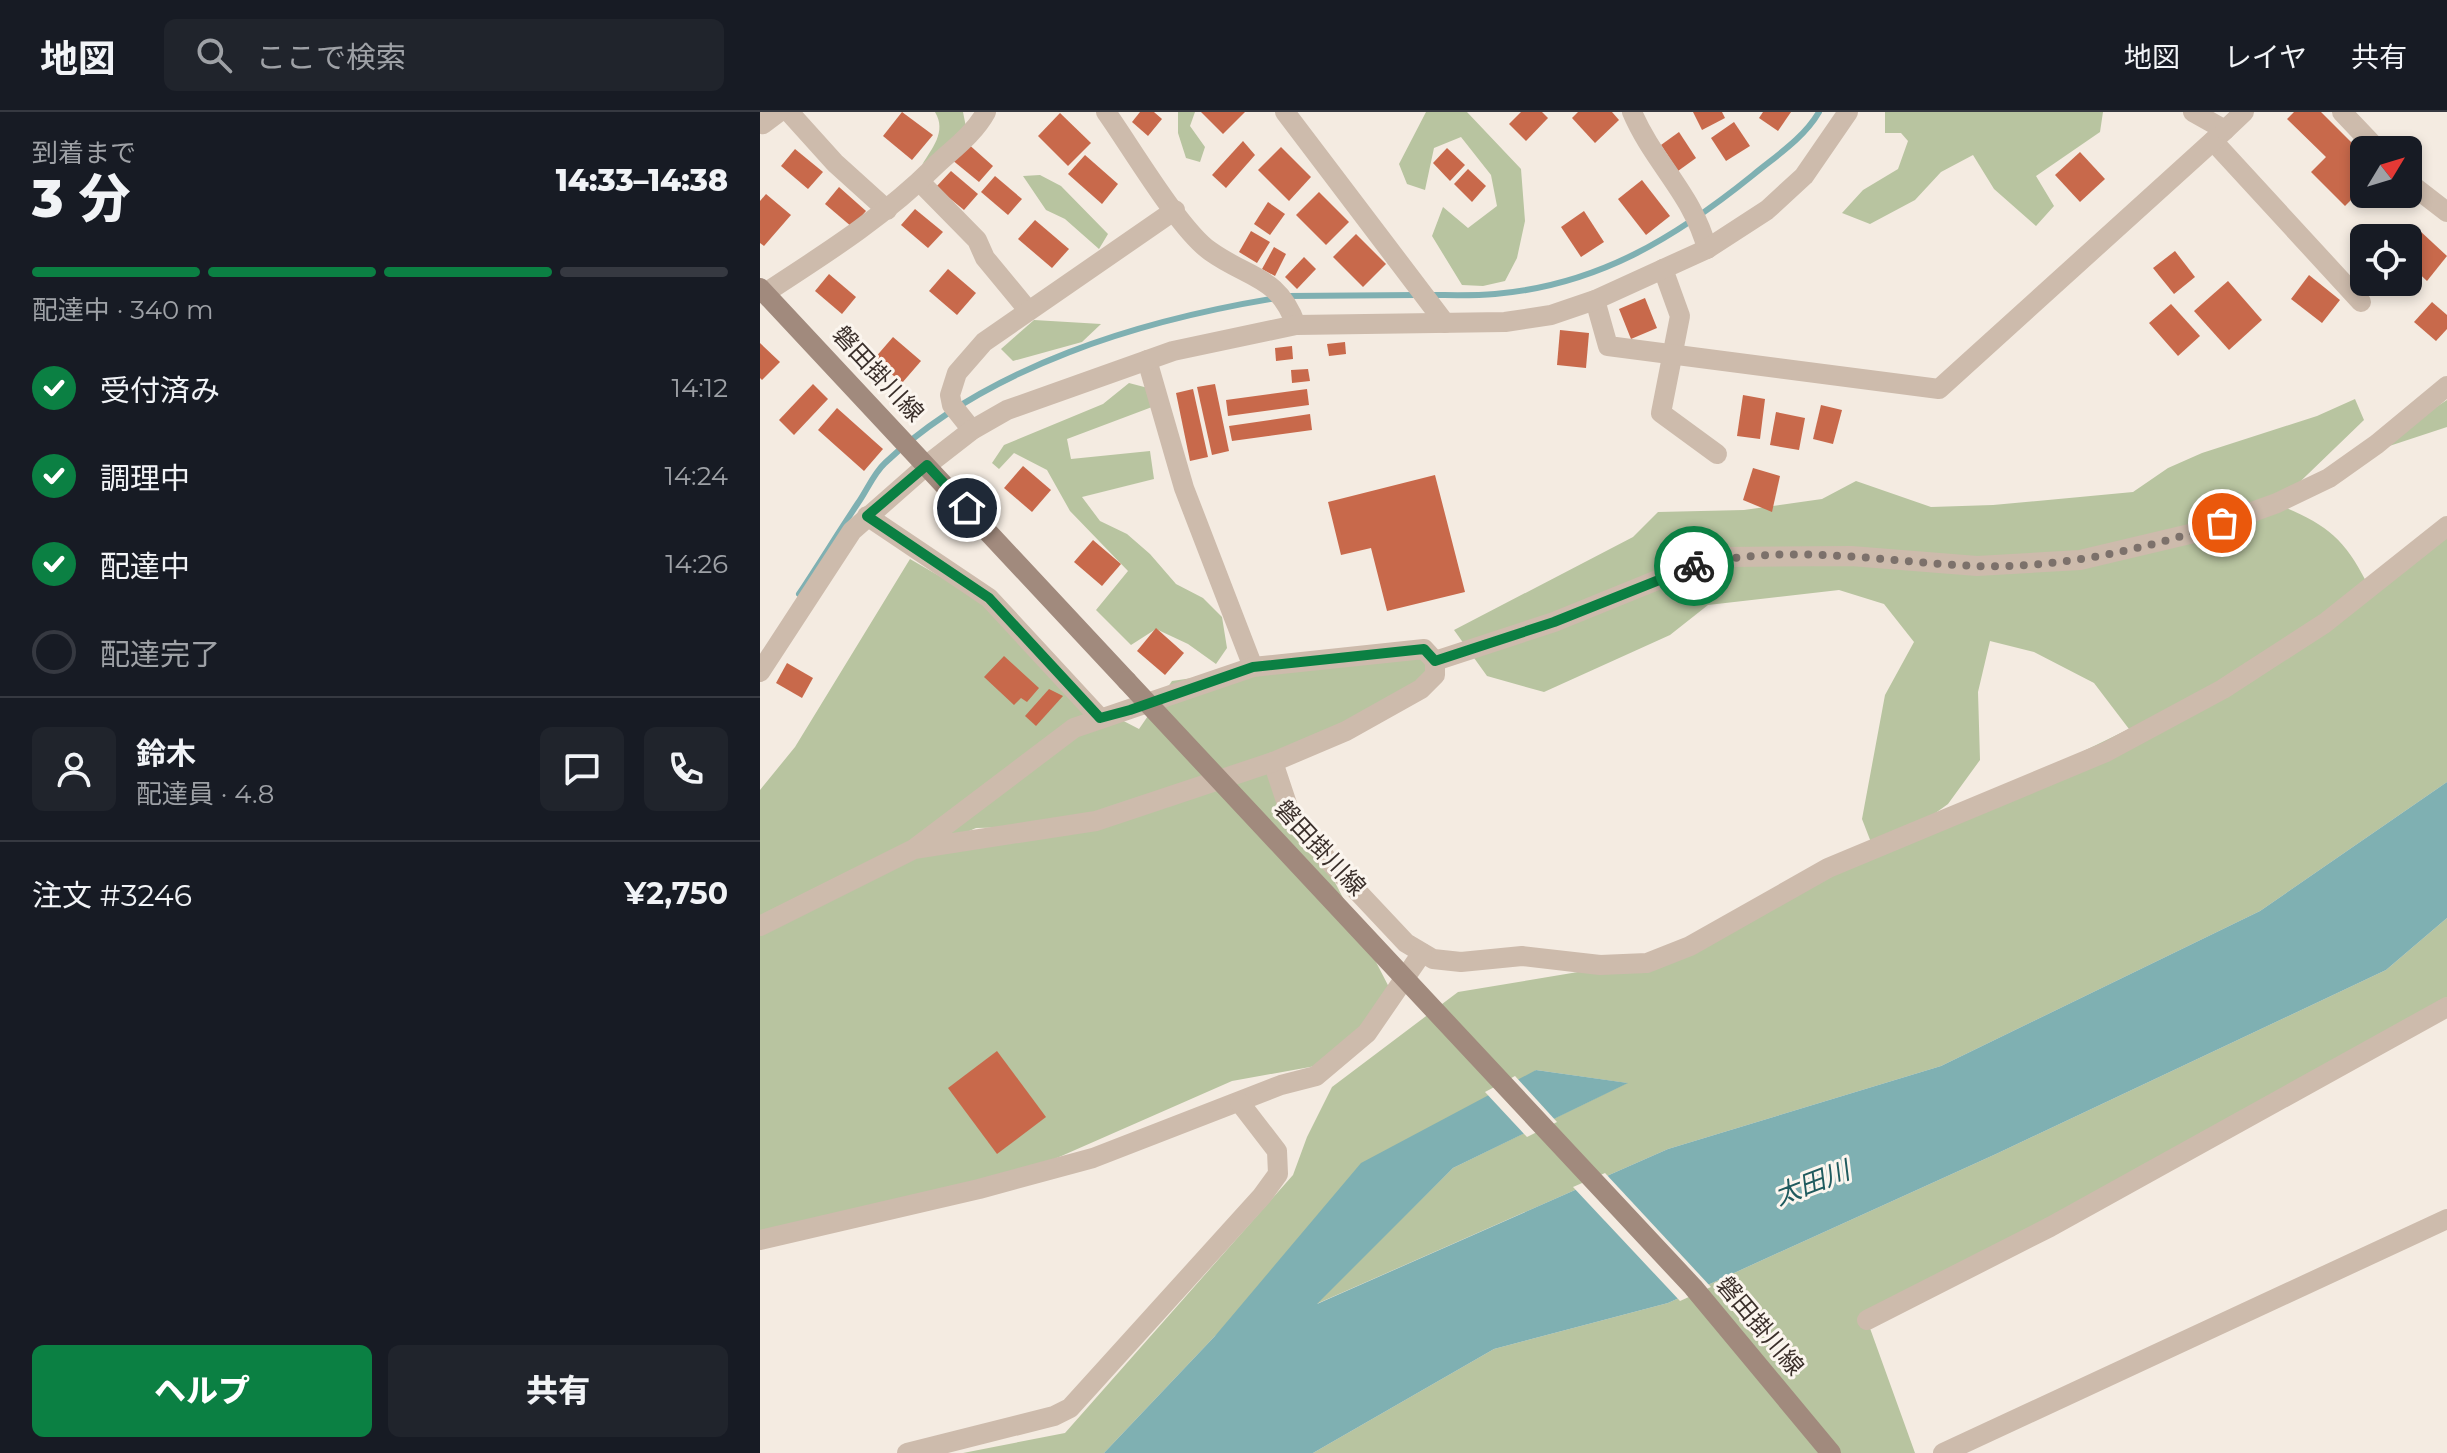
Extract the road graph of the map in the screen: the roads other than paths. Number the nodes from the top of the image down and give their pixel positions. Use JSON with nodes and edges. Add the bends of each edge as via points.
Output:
{"nodes":[{"id":1,"x":779,"y":112,"type":"edge"},
{"id":2,"x":789,"y":112,"type":"edge"},
{"id":3,"x":986,"y":112,"type":"edge"},
{"id":4,"x":1106,"y":112,"type":"edge"},
{"id":5,"x":1285,"y":112,"type":"edge"},
{"id":6,"x":1632,"y":112,"type":"edge"},
{"id":7,"x":1848,"y":112,"type":"edge"},
{"id":8,"x":2193,"y":112,"type":"edge"},
{"id":9,"x":2244,"y":112,"type":"edge"},
{"id":10,"x":2342,"y":112,"type":"edge"},
{"id":11,"x":760,"y":122,"type":"edge"},
{"id":12,"x":2219,"y":136,"type":"junction"},
{"id":13,"x":2365,"y":136,"type":"edge"},
{"id":14,"x":921,"y":183,"type":"junction"},
{"id":15,"x":2422,"y":193,"type":"edge"},
{"id":16,"x":887,"y":210,"type":"junction"},
{"id":17,"x":1175,"y":210,"type":"junction"},
{"id":18,"x":2447,"y":212,"type":"edge"},
{"id":19,"x":1707,"y":249,"type":"junction"},
{"id":20,"x":1663,"y":269,"type":"junction"},
{"id":21,"x":762,"y":290,"type":"edge"},
{"id":22,"x":1595,"y":300,"type":"junction"},
{"id":23,"x":2361,"y":302,"type":"dead end"},
{"id":24,"x":1028,"y":310,"type":"junction"},
{"id":25,"x":1445,"y":323,"type":"junction"},
{"id":26,"x":1296,"y":325,"type":"junction"},
{"id":27,"x":1672,"y":355,"type":"junction"},
{"id":28,"x":1147,"y":360,"type":"junction"},
{"id":29,"x":2447,"y":386,"type":"edge"},
{"id":30,"x":972,"y":430,"type":"junction"},
{"id":31,"x":1717,"y":454,"type":"dead end"},
{"id":32,"x":927,"y":465,"type":"junction"},
{"id":33,"x":867,"y":516,"type":"junction"},
{"id":34,"x":2447,"y":526,"type":"edge"},
{"id":35,"x":1435,"y":661,"type":"junction"},
{"id":36,"x":1253,"y":667,"type":"junction"},
{"id":37,"x":760,"y":672,"type":"edge"},
{"id":38,"x":1100,"y":718,"type":"junction"},
{"id":39,"x":1273,"y":762,"type":"junction"},
{"id":40,"x":914,"y":849,"type":"junction"},
{"id":41,"x":760,"y":926,"type":"edge"},
{"id":42,"x":1422,"y":953,"type":"junction"},
{"id":43,"x":2447,"y":1007,"type":"edge"},
{"id":44,"x":1240,"y":1103,"type":"junction"},
{"id":45,"x":2447,"y":1219,"type":"edge"},
{"id":46,"x":760,"y":1240,"type":"edge"},
{"id":47,"x":1867,"y":1320,"type":"dead end"},
{"id":48,"x":907,"y":1453,"type":"edge"},
{"id":49,"x":1831,"y":1453,"type":"edge"},
{"id":50,"x":1943,"y":1453,"type":"edge"}],
"edges":[{"from":1,"to":11,"type":"street"},
{"from":2,"to":16,"type":"street"},
{"from":3,"to":14,"type":"street"},
{"from":4,"to":17,"type":"street"},
{"from":5,"to":25,"type":"street"},
{"from":6,"to":19,"type":"street","via":[[1642,137],[1700,221]]},
{"from":7,"to":19,"type":"street","via":[[1804,176],[1767,210]]},
{"from":8,"to":12,"type":"street"},
{"from":9,"to":12,"type":"street"},
{"from":10,"to":13,"type":"street"},
{"from":12,"to":23,"type":"street"},
{"from":12,"to":27,"type":"street","via":[[1939,389]]},
{"from":14,"to":16,"type":"street"},
{"from":14,"to":24,"type":"street","via":[[977,240],[985,258]]},
{"from":15,"to":18,"type":"street"},
{"from":16,"to":21,"type":"street"},
{"from":17,"to":24,"type":"street"},
{"from":17,"to":26,"type":"street","via":[[1212,253],[1277,289]]},
{"from":19,"to":20,"type":"street"},
{"from":20,"to":22,"type":"street"},
{"from":20,"to":27,"type":"street","via":[[1680,316]]},
{"from":21,"to":32,"type":"main road","name":"磐田掛川線"},
{"from":22,"to":25,"type":"street","via":[[1551,315]]},
{"from":22,"to":27,"type":"street","via":[[1608,346]]},
{"from":24,"to":30,"type":"street","via":[[984,342],[957,373],[952,405]]},
{"from":25,"to":26,"type":"street"},
{"from":26,"to":28,"type":"street","via":[[1231,336]]},
{"from":27,"to":31,"type":"street","via":[[1661,413]]},
{"from":28,"to":30,"type":"street","via":[[1007,410]]},
{"from":28,"to":36,"type":"street","via":[[1184,488]]},
{"from":29,"to":35,"type":"street","via":[[2329,478],[2194,533],[2080,560],[1977,566],[1851,556],[1727,557]]},
{"from":30,"to":32,"type":"street"},
{"from":32,"to":33,"type":"street"},
{"from":32,"to":49,"type":"main road","name":"磐田掛川線","bridge":true,"via":[[1693,1287]]},
{"from":33,"to":37,"type":"street"},
{"from":33,"to":38,"type":"street","via":[[989,598]]},
{"from":34,"to":42,"type":"street","via":[[2325,623],[2223,689],[2106,752],[1828,868],[1690,946],[1647,963],[1600,965],[1522,956],[1461,962]]},
{"from":35,"to":36,"type":"street","via":[[1424,649]]},
{"from":35,"to":39,"type":"street","via":[[1435,675],[1421,689],[1346,731]]},
{"from":36,"to":38,"type":"street"},
{"from":38,"to":40,"type":"street","via":[[1074,728]]},
{"from":39,"to":40,"type":"street","via":[[1096,821]]},
{"from":39,"to":42,"type":"street","via":[[1289,810],[1326,858],[1406,943]]},
{"from":40,"to":41,"type":"street"},
{"from":42,"to":44,"type":"street","via":[[1367,1033],[1332,1063],[1316,1076]]},
{"from":43,"to":47,"type":"street","via":[[2050,1227]]},
{"from":44,"to":46,"type":"street","via":[[1093,1158]]},
{"from":44,"to":48,"type":"street","via":[[1277,1151],[1278,1174],[1070,1408]]},
{"from":45,"to":50,"type":"street"}]}
